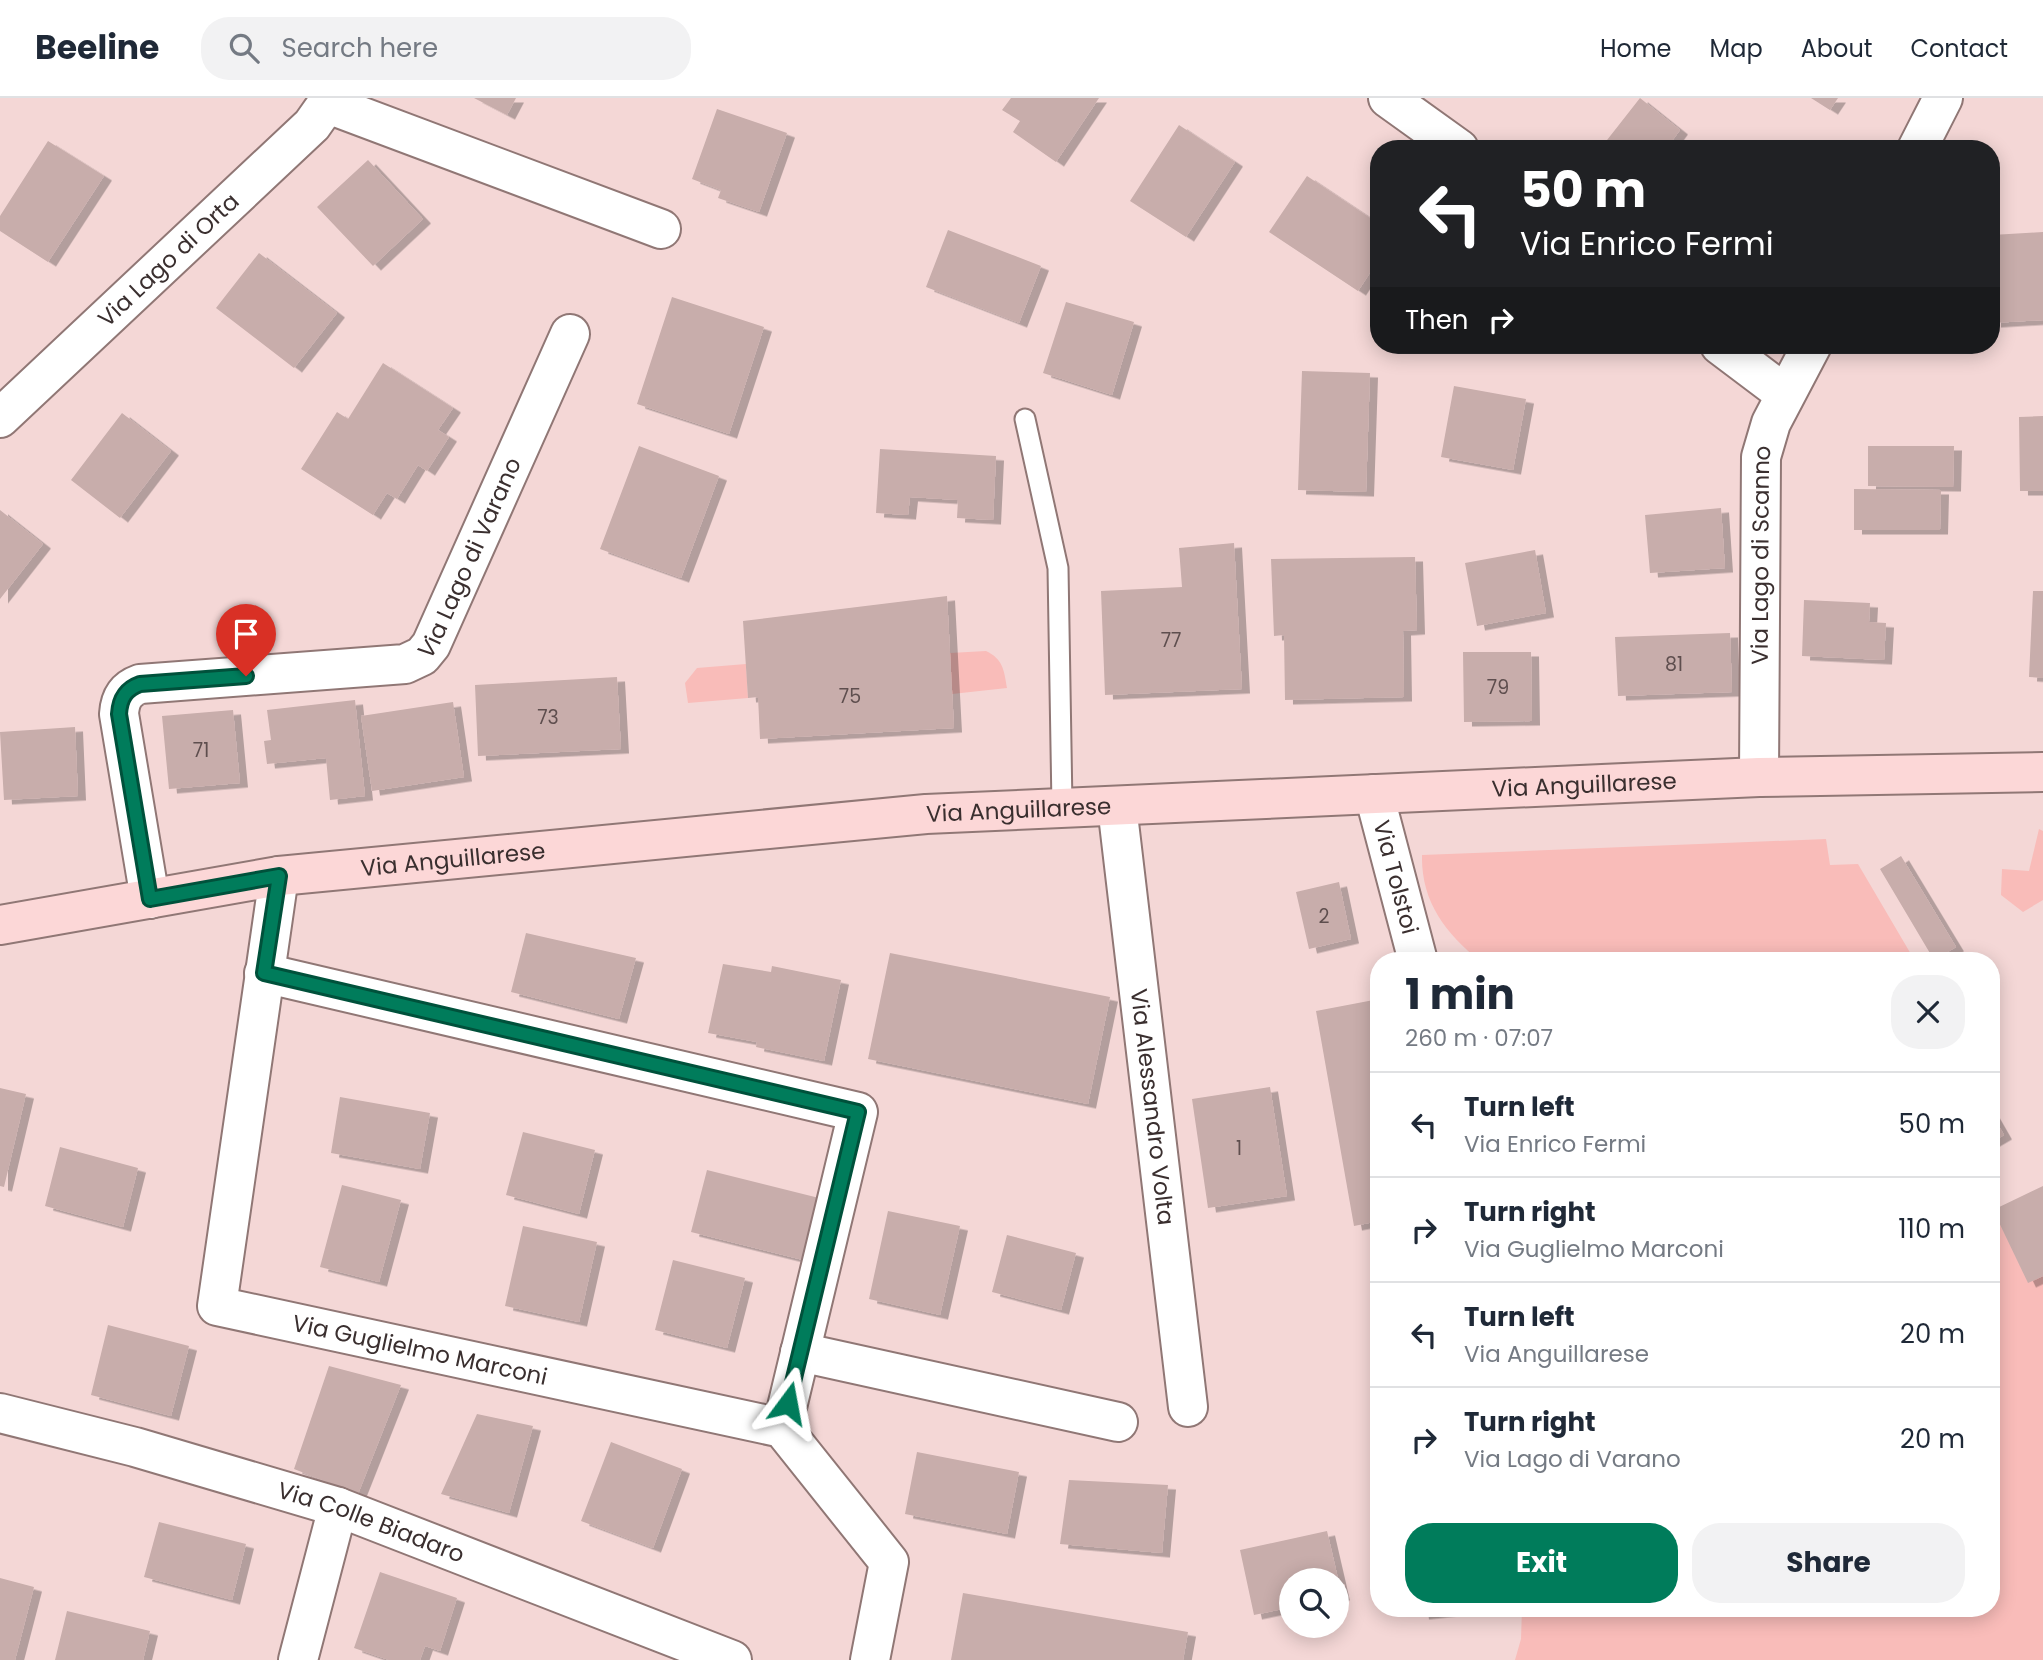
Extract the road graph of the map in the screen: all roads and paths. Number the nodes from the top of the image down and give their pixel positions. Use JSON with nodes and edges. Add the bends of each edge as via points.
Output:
{"nodes":[{"id":1,"x":1388,"y":98,"type":"edge"},
{"id":2,"x":1943,"y":98,"type":"edge"},
{"id":3,"x":330,"y":101,"type":"edge"},
{"id":4,"x":1446,"y":140,"type":"edge"},
{"id":5,"x":1922,"y":140,"type":"edge"},
{"id":6,"x":661,"y":229,"type":"dead end"},
{"id":7,"x":570,"y":334,"type":"dead end"},
{"id":8,"x":1732,"y":354,"type":"edge"},
{"id":9,"x":1807,"y":354,"type":"edge"},
{"id":10,"x":1784,"y":394,"type":"junction"},
{"id":11,"x":0,"y":418,"type":"edge"},
{"id":12,"x":1025,"y":419,"type":"dead end"},
{"id":13,"x":2043,"y":772,"type":"edge"},
{"id":14,"x":1759,"y":777,"type":"junction"},
{"id":15,"x":1374,"y":794,"type":"junction"},
{"id":16,"x":1062,"y":806,"type":"junction"},
{"id":17,"x":1117,"y":806,"type":"junction"},
{"id":18,"x":279,"y":876,"type":"junction"},
{"id":19,"x":150,"y":899,"type":"junction"},
{"id":20,"x":0,"y":925,"type":"edge"},
{"id":21,"x":1416,"y":952,"type":"edge"},
{"id":22,"x":264,"y":973,"type":"junction"},
{"id":23,"x":800,"y":1352,"type":"junction"},
{"id":24,"x":1188,"y":1407,"type":"dead end"},
{"id":25,"x":0,"y":1413,"type":"edge"},
{"id":26,"x":1118,"y":1422,"type":"dead end"},
{"id":27,"x":782,"y":1428,"type":"junction"},
{"id":28,"x":338,"y":1507,"type":"junction"},
{"id":29,"x":298,"y":1660,"type":"edge"},
{"id":30,"x":732,"y":1660,"type":"edge"},
{"id":31,"x":870,"y":1660,"type":"edge"}],
"edges":[{"from":1,"to":4,"type":"street"},
{"from":2,"to":5,"type":"street"},
{"from":3,"to":6,"type":"street"},
{"from":3,"to":11,"type":"street","name":"Via Lago di Orta","via":[[306,132]]},
{"from":7,"to":19,"type":"street","name":"Via Lago di Varano","via":[[431,645],[422,656],[405,663],[140,684],[125,694],[119,714]]},
{"from":8,"to":10,"type":"street"},
{"from":9,"to":10,"type":"street","name":"Via Lago di Scanno"},
{"from":10,"to":14,"type":"street","name":"Via Lago di Scanno","via":[[1761,457]]},
{"from":12,"to":16,"type":"lane","via":[[1058,568]]},
{"from":13,"to":14,"type":"main road","name":"Via Anguillarese"},
{"from":14,"to":15,"type":"main road","name":"Via Anguillarese"},
{"from":15,"to":17,"type":"main road","name":"Via Anguillarese"},
{"from":15,"to":21,"type":"street","name":"Via Tolstoi"},
{"from":16,"to":17,"type":"main road","name":"Via Anguillarese"},
{"from":16,"to":18,"type":"main road","name":"Via Anguillarese","via":[[908,815]]},
{"from":17,"to":24,"type":"street","name":"Via Alessandro Volta"},
{"from":18,"to":19,"type":"main road","name":"Via Anguillarese"},
{"from":18,"to":22,"type":"street","name":"Via Guglielmo Marconi"},
{"from":19,"to":20,"type":"main road","name":"Via Anguillarese"},
{"from":22,"to":23,"type":"street","via":[[858,1112]]},
{"from":22,"to":27,"type":"street","name":"Via Guglielmo Marconi","via":[[217,1306]]},
{"from":23,"to":26,"type":"street"},
{"from":23,"to":27,"type":"street"},
{"from":25,"to":28,"type":"street","name":"Via Colle Biadaro"},
{"from":27,"to":31,"type":"street","via":[[889,1562]]},
{"from":28,"to":29,"type":"street"},
{"from":28,"to":30,"type":"street","name":"Via Colle Biadaro"}]}
